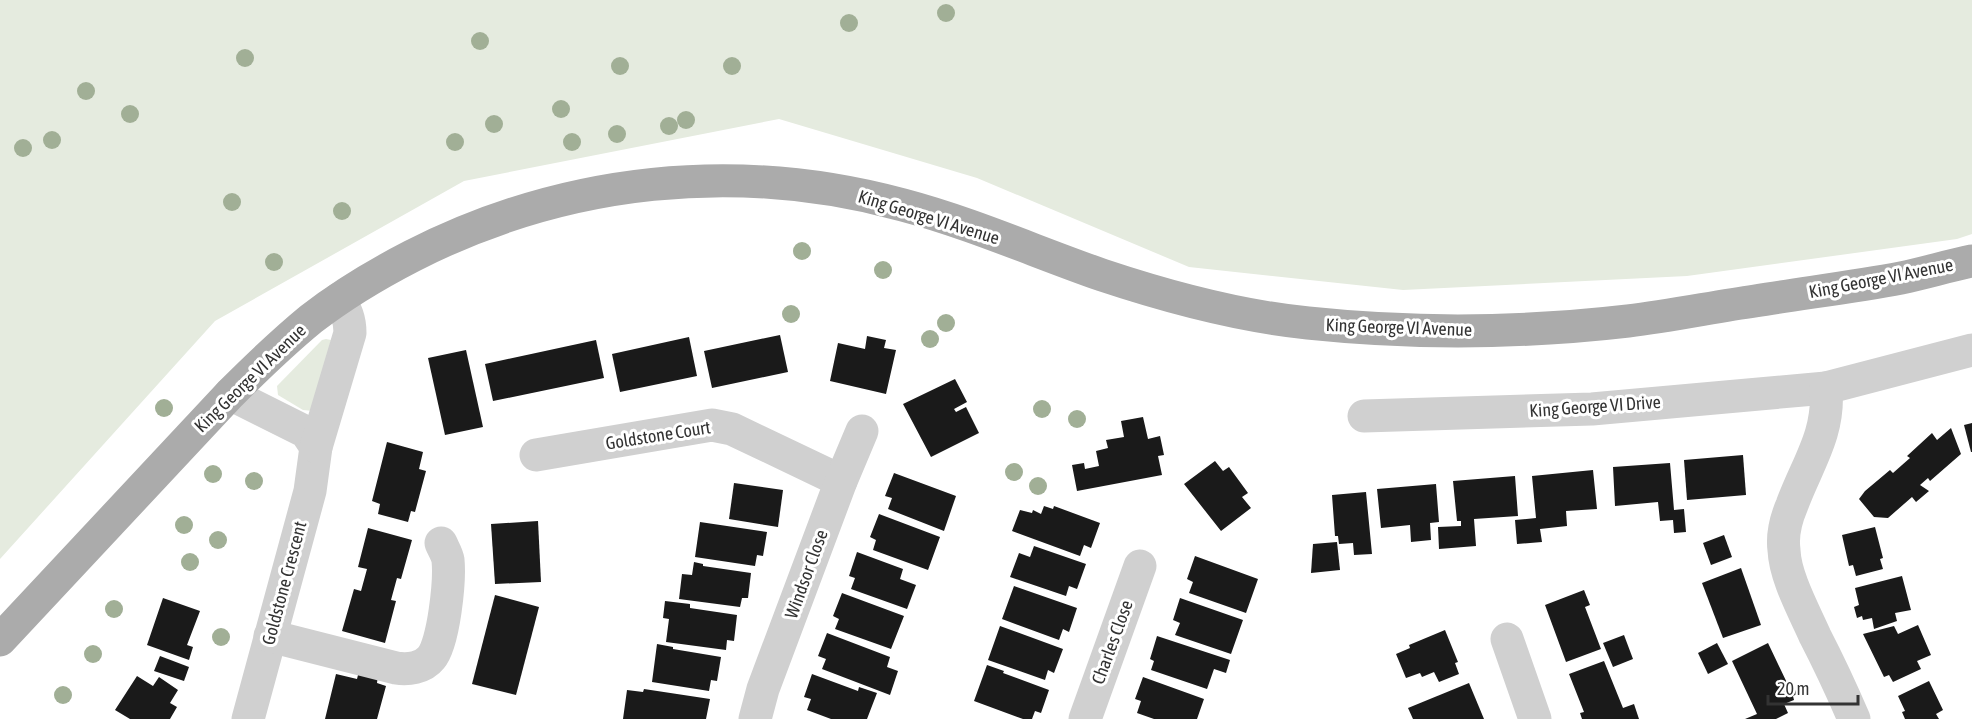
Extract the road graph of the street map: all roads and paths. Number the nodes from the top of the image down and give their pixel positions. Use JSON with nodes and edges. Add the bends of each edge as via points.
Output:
{"nodes":[{"id":1,"x":1972,"y":261,"type":"edge"},
{"id":2,"x":339,"y":299,"type":"junction"},
{"id":3,"x":1972,"y":350,"type":"edge"},
{"id":4,"x":1826,"y":388,"type":"junction"},
{"id":5,"x":230,"y":394,"type":"junction"},
{"id":6,"x":1364,"y":416,"type":"dead end"},
{"id":7,"x":862,"y":431,"type":"dead end"},
{"id":8,"x":316,"y":447,"type":"junction"},
{"id":9,"x":536,"y":455,"type":"dead end"},
{"id":10,"x":841,"y":481,"type":"junction"},
{"id":11,"x":441,"y":543,"type":"dead end"},
{"id":12,"x":1140,"y":566,"type":"dead end"},
{"id":13,"x":270,"y":636,"type":"junction"},
{"id":14,"x":1507,"y":639,"type":"dead end"},
{"id":15,"x":0,"y":640,"type":"edge"},
{"id":16,"x":248,"y":719,"type":"edge"},
{"id":17,"x":755,"y":719,"type":"edge"},
{"id":18,"x":1085,"y":719,"type":"edge"},
{"id":19,"x":1535,"y":719,"type":"edge"},
{"id":20,"x":1854,"y":719,"type":"edge"}],
"edges":[{"from":1,"to":2,"type":"main road","name":"King George VI Avenue","via":[[1901,278],[1628,321],[1477,330],[1306,323],[1249,314],[1155,291],[903,205],[818,188],[712,180],[643,185],[506,215],[420,252]]},
{"from":2,"to":5,"type":"main road","name":"King George VI Avenue","via":[[310,320]]},
{"from":2,"to":8,"type":"street","name":"Goldstone Crescent","via":[[347,311],[350,333]]},
{"from":3,"to":4,"type":"street","name":"King George VI Drive"},
{"from":4,"to":6,"type":"street","name":"King George VI Drive","via":[[1592,409]]},
{"from":4,"to":20,"type":"street","via":[[1826,422],[1791,506],[1784,551],[1801,605]]},
{"from":5,"to":8,"type":"street","via":[[306,432]]},
{"from":5,"to":15,"type":"main road","name":"King George VI Avenue"},
{"from":7,"to":10,"type":"street","name":"Windsor Close"},
{"from":8,"to":13,"type":"street","name":"Goldstone Crescent","via":[[309,491]]},
{"from":9,"to":10,"type":"street","name":"Goldstone Court","via":[[712,425],[732,429]]},
{"from":10,"to":17,"type":"street","name":"Windsor Close"},
{"from":11,"to":13,"type":"street","via":[[448,559],[447,596],[440,635],[426,662],[408,669],[396,668]]},
{"from":12,"to":18,"type":"street","name":"Charles Close"},
{"from":13,"to":16,"type":"street","name":"Goldstone Crescent"},
{"from":14,"to":19,"type":"street"}]}
